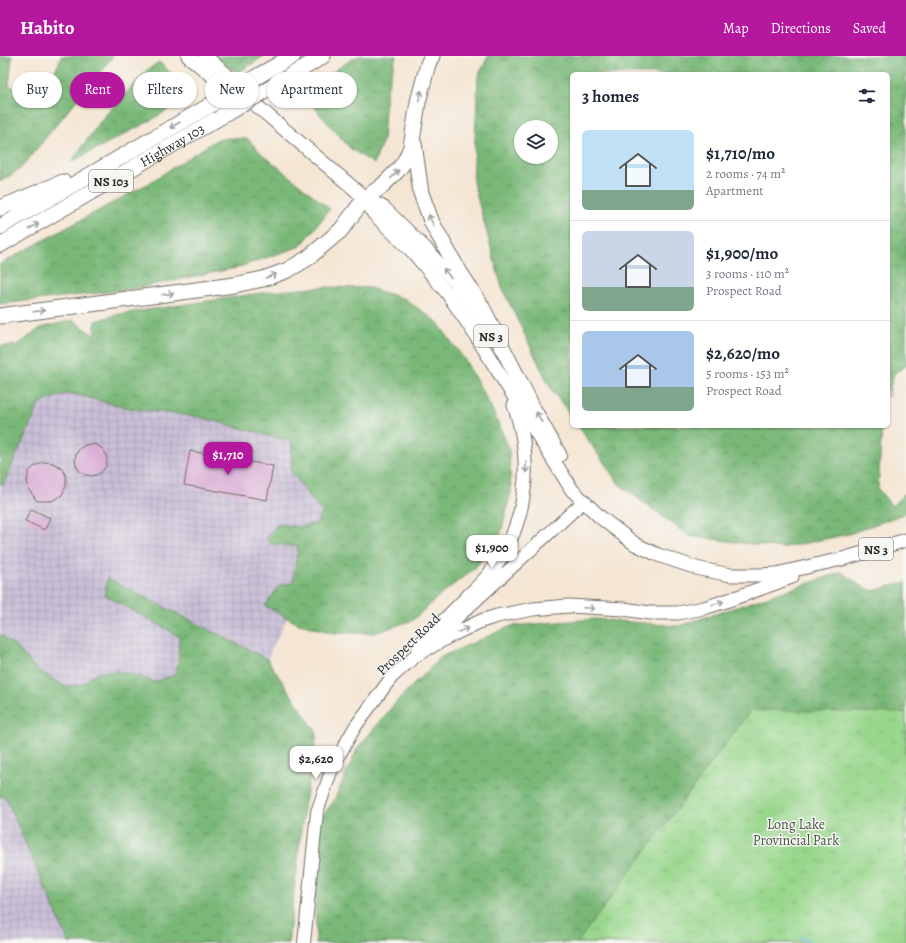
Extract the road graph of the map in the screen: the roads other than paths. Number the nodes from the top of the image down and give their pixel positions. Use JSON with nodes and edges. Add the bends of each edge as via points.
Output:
{"nodes":[{"id":1,"x":188,"y":56,"type":"edge"},
{"id":2,"x":205,"y":56,"type":"edge"},
{"id":3,"x":293,"y":56,"type":"edge"},
{"id":4,"x":323,"y":56,"type":"edge"},
{"id":5,"x":432,"y":56,"type":"edge"},
{"id":6,"x":208,"y":72,"type":"edge"},
{"id":7,"x":224,"y":72,"type":"edge"},
{"id":8,"x":259,"y":108,"type":"edge"},
{"id":9,"x":414,"y":129,"type":"junction"},
{"id":10,"x":136,"y":148,"type":"junction"},
{"id":11,"x":365,"y":198,"type":"junction"},
{"id":12,"x":0,"y":208,"type":"edge"},
{"id":13,"x":0,"y":227,"type":"edge"},
{"id":14,"x":0,"y":245,"type":"edge"},
{"id":15,"x":0,"y":316,"type":"edge"},
{"id":16,"x":501,"y":376,"type":"junction"},
{"id":17,"x":530,"y":402,"type":"junction"},
{"id":18,"x":584,"y":501,"type":"junction"},
{"id":19,"x":906,"y":540,"type":"edge"},
{"id":20,"x":846,"y":558,"type":"junction"},
{"id":21,"x":416,"y":655,"type":"junction"},
{"id":22,"x":304,"y":943,"type":"edge"}],
"edges":[{"from":1,"to":6,"type":"main road","number":"NS 3"},
{"from":2,"to":7,"type":"main road","number":"NS 3"},
{"from":3,"to":10,"type":"highway","name":"Highway 103","number":"NS 103","one_way":true,"bridge":true},
{"from":14,"to":4,"type":"highway","name":"Highway 103","number":"NS 103","one_way":true,"bridge":true},
{"from":9,"to":5,"type":"highway","one_way":true,"via":[[418,102]]},
{"from":8,"to":11,"type":"main road","number":"NS 3"},
{"from":11,"to":9,"type":"highway","one_way":true,"via":[[381,187],[403,164],[411,147]]},
{"from":17,"to":9,"type":"highway","one_way":true,"via":[[482,307],[432,223],[418,177]]},
{"from":10,"to":12,"type":"highway","via":[[85,173]]},
{"from":10,"to":13,"type":"highway","name":"Highway 103","number":"NS 103"},
{"from":15,"to":11,"type":"highway","one_way":true,"via":[[263,279],[288,270],[317,252],[341,230]]},
{"from":11,"to":16,"type":"main road","number":"NS 3","via":[[374,214],[413,252],[448,294]]},
{"from":17,"to":11,"type":"main road","number":"NS 3","one_way":true,"via":[[492,336],[455,282],[384,208]]},
{"from":16,"to":18,"type":"main road","number":"NS 3","via":[[572,490]]},
{"from":16,"to":21,"type":"main road","one_way":true,"via":[[515,408],[524,442],[526,477],[520,511],[508,544],[496,565],[420,644]]},
{"from":18,"to":17,"type":"main road","number":"NS 3","one_way":true,"via":[[579,486]]},
{"from":18,"to":20,"type":"main road","number":"NS 3","via":[[607,524],[635,544],[700,569],[731,575],[776,574]]},
{"from":18,"to":21,"type":"main road","name":"Prospect Road"},
{"from":19,"to":20,"type":"main road","number":"NS 3"},
{"from":21,"to":20,"type":"main road","one_way":true,"via":[[458,632],[497,616],[568,606],[678,613],[729,600]]},
{"from":21,"to":22,"type":"main road","name":"Prospect Road","via":[[391,678],[359,721],[334,766],[317,812]]}]}
